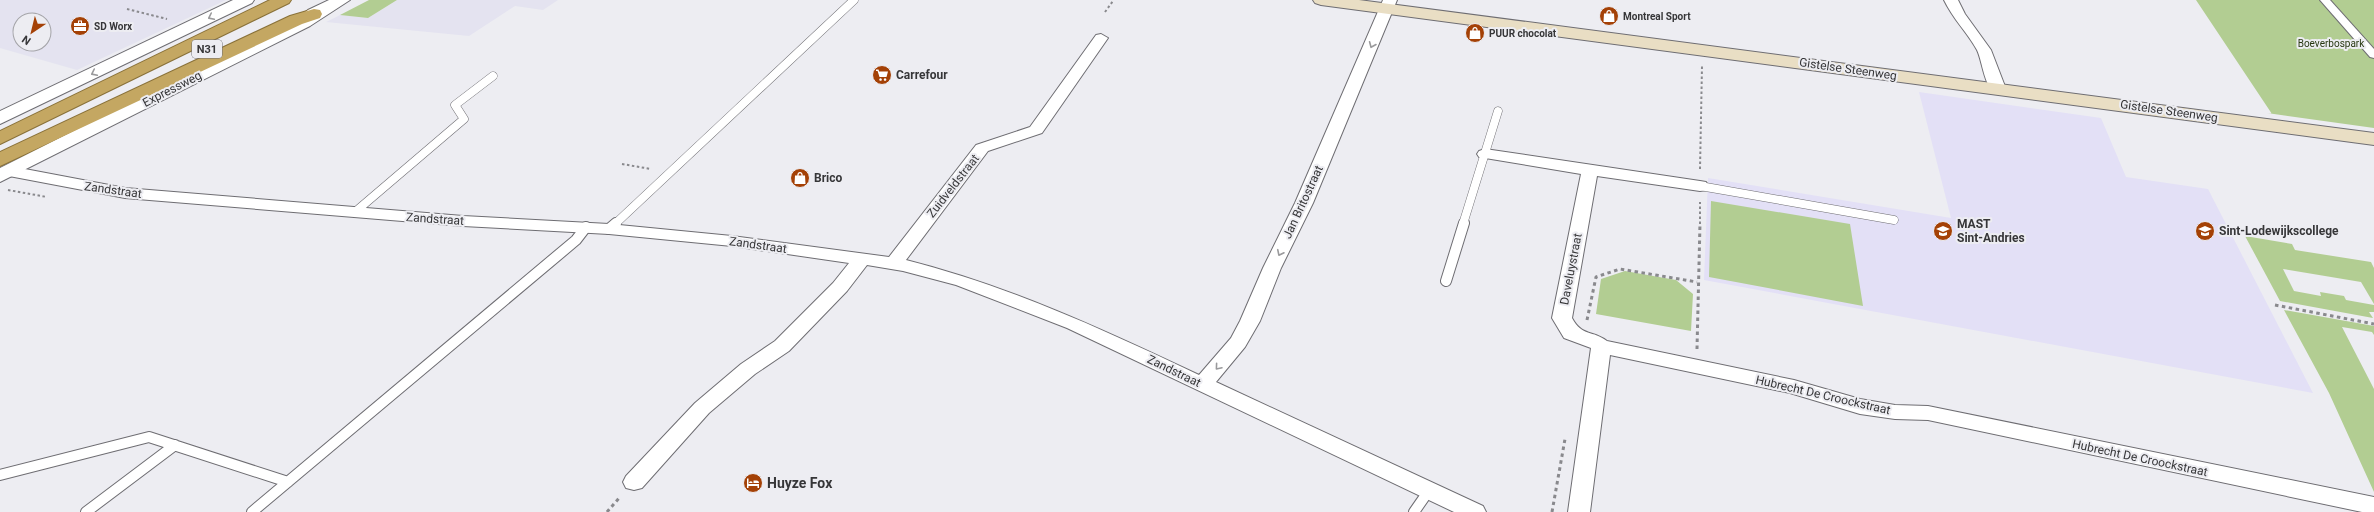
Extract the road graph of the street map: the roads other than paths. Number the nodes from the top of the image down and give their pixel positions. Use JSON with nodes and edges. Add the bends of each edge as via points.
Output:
{"nodes":[{"id":1,"x":246,"y":0,"type":"edge"},
{"id":2,"x":283,"y":0,"type":"edge"},
{"id":3,"x":342,"y":0,"type":"edge"},
{"id":4,"x":854,"y":0,"type":"edge"},
{"id":5,"x":1322,"y":0,"type":"edge"},
{"id":6,"x":1951,"y":0,"type":"edge"},
{"id":7,"x":2326,"y":0,"type":"edge"},
{"id":8,"x":1388,"y":4,"type":"edge"},
{"id":9,"x":310,"y":7,"type":"edge"},
{"id":10,"x":1101,"y":38,"type":"dead end"},
{"id":11,"x":2374,"y":55,"type":"edge"},
{"id":12,"x":493,"y":76,"type":"dead end"},
{"id":13,"x":1998,"y":89,"type":"junction"},
{"id":14,"x":1498,"y":111,"type":"dead end"},
{"id":15,"x":0,"y":118,"type":"edge"},
{"id":16,"x":0,"y":138,"type":"edge"},
{"id":17,"x":2374,"y":139,"type":"edge"},
{"id":18,"x":0,"y":152,"type":"edge"},
{"id":19,"x":1485,"y":154,"type":"junction"},
{"id":20,"x":1590,"y":170,"type":"junction"},
{"id":21,"x":3,"y":174,"type":"edge"},
{"id":22,"x":1700,"y":186,"type":"joint"},
{"id":23,"x":355,"y":212,"type":"junction"},
{"id":24,"x":1894,"y":220,"type":"dead end"},
{"id":25,"x":586,"y":227,"type":"junction"},
{"id":26,"x":609,"y":229,"type":"junction"},
{"id":27,"x":863,"y":258,"type":"junction"},
{"id":28,"x":894,"y":263,"type":"junction"},
{"id":29,"x":1446,"y":281,"type":"dead end"},
{"id":30,"x":1592,"y":342,"type":"junction"},
{"id":31,"x":1202,"y":385,"type":"junction"},
{"id":32,"x":175,"y":445,"type":"junction"},
{"id":33,"x":0,"y":475,"type":"edge"},
{"id":34,"x":288,"y":482,"type":"junction"},
{"id":35,"x":634,"y":482,"type":"dead end"},
{"id":36,"x":1430,"y":489,"type":"junction"},
{"id":37,"x":2374,"y":506,"type":"edge"},
{"id":38,"x":86,"y":512,"type":"edge"},
{"id":39,"x":252,"y":512,"type":"edge"},
{"id":40,"x":1414,"y":512,"type":"edge"},
{"id":41,"x":1475,"y":512,"type":"edge"},
{"id":42,"x":1579,"y":512,"type":"edge"}],
"edges":[{"from":1,"to":15,"type":"street","one_way":true},
{"from":2,"to":16,"type":"highway","number":"N31"},
{"from":3,"to":9,"type":"street","name":"Expressweg","number":"N31"},
{"from":4,"to":26,"type":"lane"},
{"from":5,"to":8,"type":"main road","name":"Gistelse Steenweg"},
{"from":6,"to":13,"type":"street","via":[[1984,50]]},
{"from":7,"to":11,"type":"street"},
{"from":8,"to":13,"type":"main road","name":"Gistelse Steenweg","via":[[1702,50]]},
{"from":8,"to":31,"type":"street","name":"Jan Britostraat","one_way":true,"via":[[1307,196],[1250,321],[1238,342]]},
{"from":9,"to":18,"type":"highway","name":"Expressweg","number":"N31"},
{"from":9,"to":21,"type":"highway","number":"N31","via":[[296,20]]},
{"from":10,"to":28,"type":"street","name":"Zuidveldstraat","via":[[1036,130],[982,148]]},
{"from":12,"to":23,"type":"lane","via":[[455,105],[464,119]]},
{"from":13,"to":17,"type":"main road","name":"Gistelse Steenweg"},
{"from":14,"to":19,"type":"lane"},
{"from":19,"to":20,"type":"street"},
{"from":19,"to":29,"type":"lane"},
{"from":20,"to":22,"type":"street"},
{"from":20,"to":30,"type":"street","name":"Daveluystraat","via":[[1562,318],[1570,332]]},
{"from":21,"to":23,"type":"street","name":"Zandstraat","via":[[125,193]]},
{"from":22,"to":24,"type":"lane"},
{"from":23,"to":25,"type":"street","name":"Zandstraat"},
{"from":25,"to":26,"type":"street","name":"Zandstraat"},
{"from":25,"to":34,"type":"lane","via":[[576,240]]},
{"from":26,"to":27,"type":"street","name":"Zandstraat"},
{"from":27,"to":28,"type":"street","name":"Zandstraat"},
{"from":27,"to":35,"type":"street","via":[[840,287],[782,346],[748,369],[702,408]]},
{"from":28,"to":31,"type":"street","name":"Zandstraat","via":[[963,281],[1016,300],[1074,324]]},
{"from":30,"to":37,"type":"street","name":"Hubrecht De Croockstraat","via":[[1697,368],[1794,387],[1825,398],[1905,414],[1928,413]]},
{"from":30,"to":42,"type":"street","via":[[1598,386]]},
{"from":31,"to":36,"type":"street","name":"Zandstraat"},
{"from":32,"to":33,"type":"lane","via":[[149,437]]},
{"from":32,"to":34,"type":"lane"},
{"from":32,"to":38,"type":"lane"},
{"from":34,"to":39,"type":"lane"},
{"from":36,"to":40,"type":"lane"},
{"from":36,"to":41,"type":"street","name":"Zandstraat"}]}
